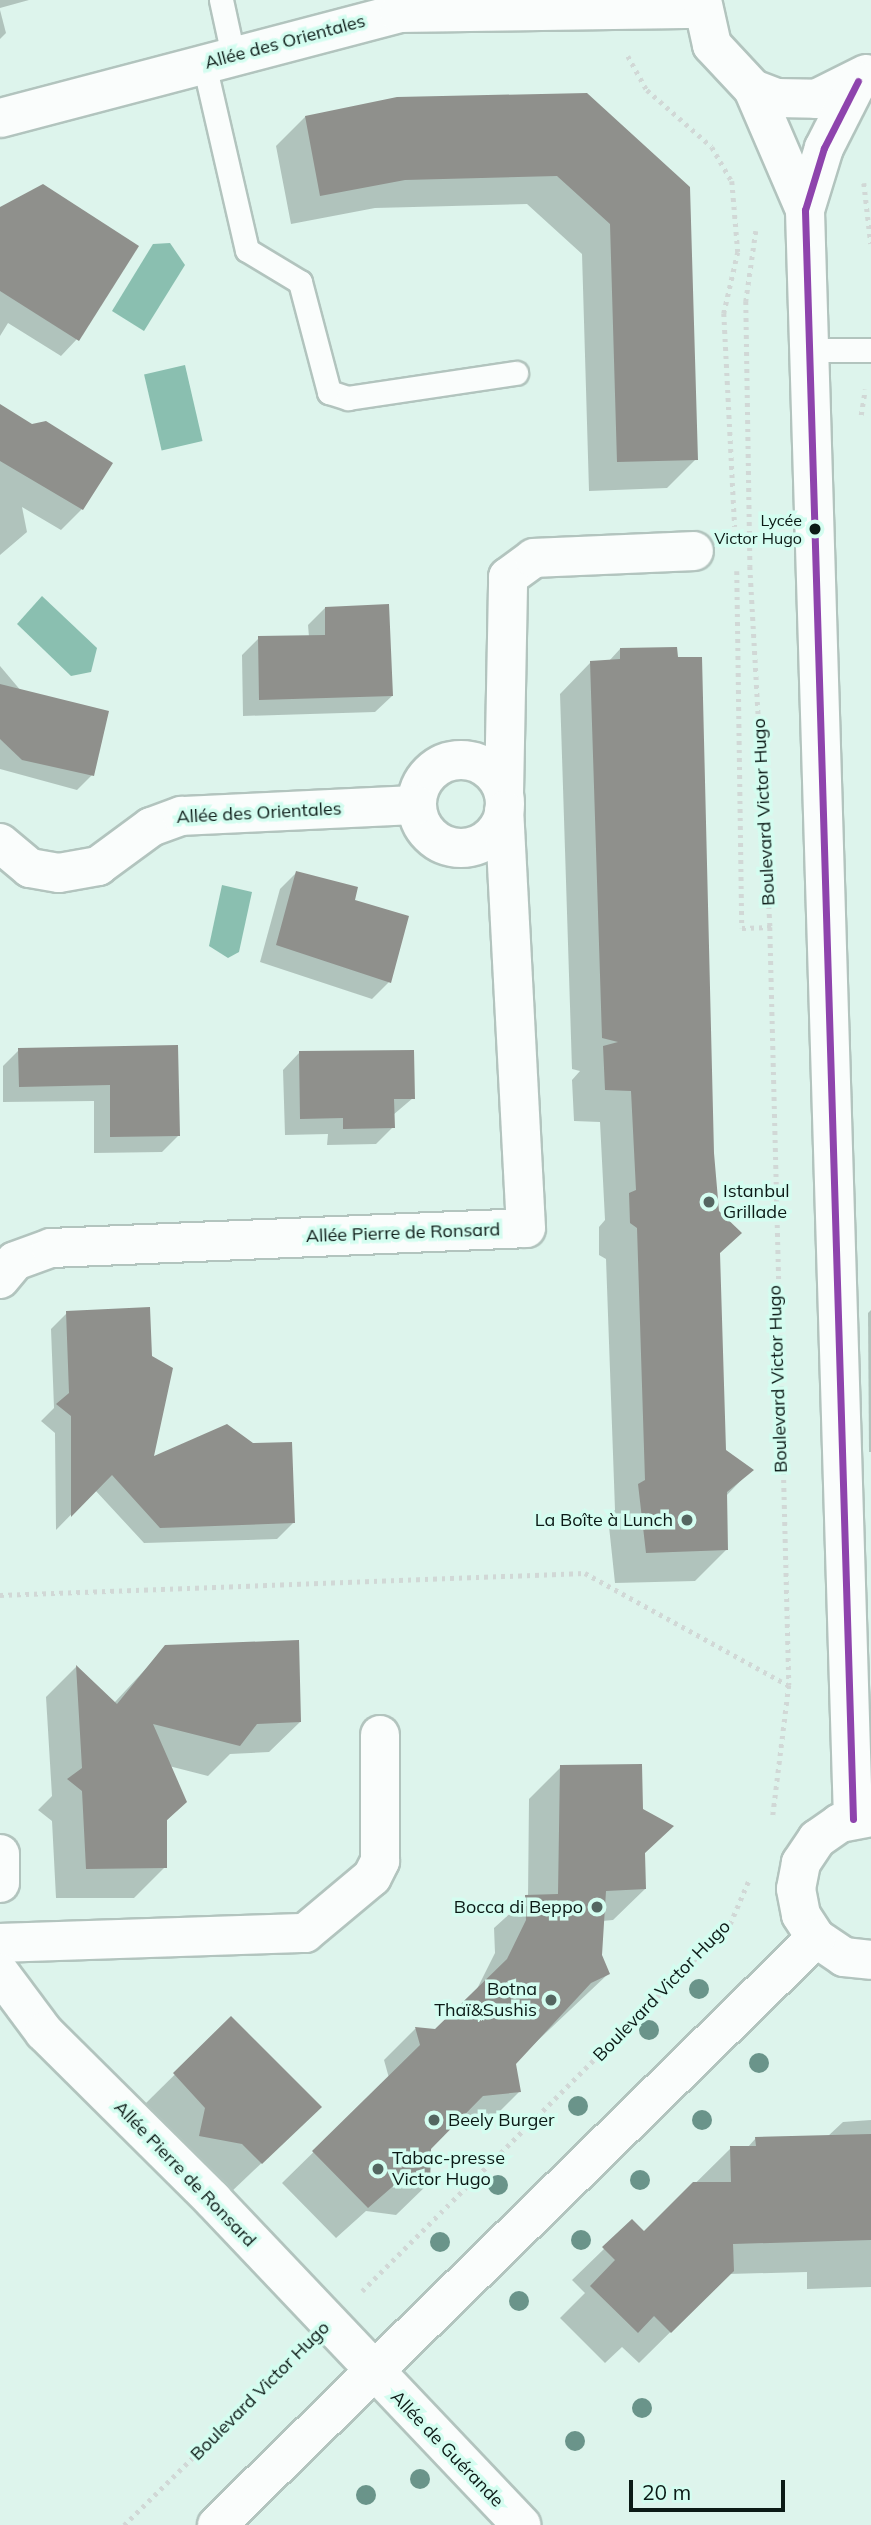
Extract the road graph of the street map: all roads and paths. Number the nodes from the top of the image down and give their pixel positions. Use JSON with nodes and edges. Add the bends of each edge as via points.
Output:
{"nodes":[{"id":1,"x":221,"y":0,"type":"edge"},
{"id":2,"x":702,"y":5,"type":"edge"},
{"id":3,"x":623,"y":6,"type":"junction"},
{"id":4,"x":218,"y":60,"type":"junction"},
{"id":5,"x":865,"y":75,"type":"edge"},
{"id":6,"x":753,"y":89,"type":"junction"},
{"id":7,"x":0,"y":118,"type":"edge"},
{"id":8,"x":863,"y":169,"type":"dead end"},
{"id":9,"x":805,"y":211,"type":"junction"},
{"id":10,"x":757,"y":225,"type":"dead end"},
{"id":11,"x":871,"y":244,"type":"edge"},
{"id":12,"x":871,"y":349,"type":"edge"},
{"id":13,"x":812,"y":350,"type":"junction"},
{"id":14,"x":516,"y":373,"type":"dead end"},
{"id":15,"x":735,"y":531,"type":"dead end"},
{"id":16,"x":694,"y":551,"type":"dead end"},
{"id":17,"x":736,"y":558,"type":"dead end"},
{"id":18,"x":504,"y":803,"type":"junction"},
{"id":19,"x":417,"y":805,"type":"junction"},
{"id":20,"x":0,"y":843,"type":"edge"},
{"id":21,"x":831,"y":925,"type":"junction"},
{"id":22,"x":770,"y":927,"type":"junction"},
{"id":23,"x":0,"y":1279,"type":"edge"},
{"id":24,"x":0,"y":1595,"type":"edge"},
{"id":25,"x":789,"y":1685,"type":"junction"},
{"id":26,"x":380,"y":1735,"type":"dead end"},
{"id":27,"x":862,"y":1818,"type":"edge"},
{"id":28,"x":771,"y":1823,"type":"dead end"},
{"id":29,"x":0,"y":1854,"type":"edge"},
{"id":30,"x":751,"y":1874,"type":"dead end"},
{"id":31,"x":0,"y":1883,"type":"edge"},
{"id":32,"x":816,"y":1938,"type":"junction"},
{"id":33,"x":0,"y":1943,"type":"edge"},
{"id":34,"x":871,"y":1960,"type":"edge"},
{"id":35,"x":0,"y":1973,"type":"edge"},
{"id":36,"x":327,"y":2326,"type":"junction"},
{"id":37,"x":373,"y":2372,"type":"junction"},
{"id":38,"x":124,"y":2525,"type":"edge"},
{"id":39,"x":217,"y":2525,"type":"edge"},
{"id":40,"x":521,"y":2525,"type":"edge"}],
"edges":[{"from":1,"to":4,"type":"lane"},
{"from":2,"to":3,"type":"street","name":"Allée des Orientales"},
{"from":2,"to":6,"type":"street","via":[[724,65]]},
{"from":3,"to":4,"type":"street","name":"Allée des Orientales","via":[[428,9]]},
{"from":3,"to":15,"type":"path","via":[[624,49],[647,90],[712,147],[732,181],[738,252],[724,313]]},
{"from":4,"to":7,"type":"street","name":"Allée des Orientales"},
{"from":4,"to":14,"type":"lane","via":[[247,250],[300,282],[329,392],[348,398]]},
{"from":5,"to":6,"type":"street","via":[[836,93],[795,100]]},
{"from":5,"to":9,"type":"street","via":[[824,148]]},
{"from":6,"to":9,"type":"street"},
{"from":8,"to":11,"type":"path"},
{"from":9,"to":13,"type":"street"},
{"from":10,"to":22,"type":"path","name":"Boulevard Victor Hugo","via":[[746,301],[750,566]]},
{"from":12,"to":13,"type":"lane"},
{"from":13,"to":21,"type":"street"},
{"from":16,"to":18,"type":"street","name":"Allée Pierre de Ronsard","via":[[534,558],[508,577]]},
{"from":17,"to":22,"type":"path","via":[[742,928]]},
{"from":18,"to":19,"type":"street","via":[[486,840],[453,847],[425,830]]},
{"from":18,"to":19,"type":"street","via":[[484,767],[450,761],[423,781]]},
{"from":18,"to":23,"type":"street","name":"Allée Pierre de Ronsard","via":[[526,1228],[51,1248],[15,1261]]},
{"from":19,"to":20,"type":"street","name":"Allée des Orientales","via":[[182,816],[151,827],[98,866],[59,873],[30,867]]},
{"from":21,"to":22,"type":"path"},
{"from":21,"to":27,"type":"street"},
{"from":22,"to":25,"type":"path","name":"Boulevard Victor Hugo"},
{"from":24,"to":25,"type":"path","via":[[585,1573]]},
{"from":25,"to":28,"type":"path","name":"Boulevard Victor Hugo","via":[[780,1797]]},
{"from":26,"to":33,"type":"street","via":[[380,1861],[372,1877],[305,1933]]},
{"from":27,"to":32,"type":"street","via":[[817,1839],[801,1863],[797,1903]]},
{"from":29,"to":31,"type":"street"},
{"from":30,"to":36,"type":"path","name":"Boulevard Victor Hugo","via":[[730,1924]]},
{"from":32,"to":34,"type":"street","via":[[844,1957]]},
{"from":32,"to":37,"type":"street"},
{"from":35,"to":36,"type":"street","name":"Allée Pierre de Ronsard","via":[[44,2032],[213,2200]]},
{"from":36,"to":37,"type":"street","name":"Allée Pierre de Ronsard"},
{"from":36,"to":38,"type":"path","name":"Boulevard Victor Hugo"},
{"from":37,"to":39,"type":"street"},
{"from":37,"to":40,"type":"street","name":"Allée de Guérande"}]}
